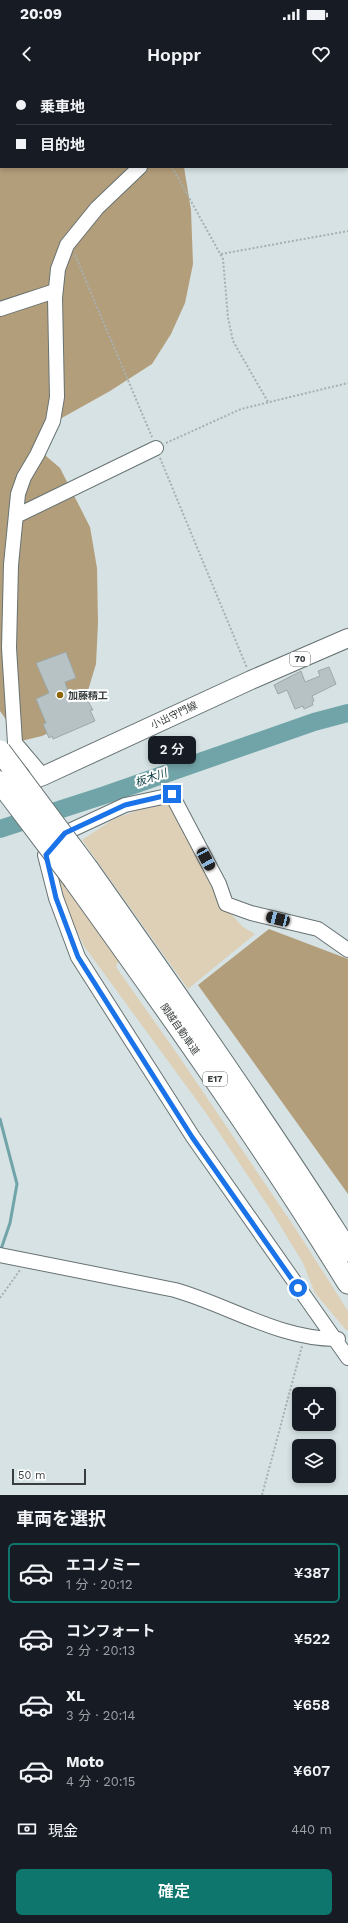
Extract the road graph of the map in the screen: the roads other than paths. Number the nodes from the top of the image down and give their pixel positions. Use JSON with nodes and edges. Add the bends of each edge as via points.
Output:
{"nodes":[{"id":1,"x":139,"y":168,"type":"edge"},
{"id":2,"x":55,"y":291,"type":"junction"},
{"id":3,"x":0,"y":309,"type":"edge"},
{"id":4,"x":156,"y":448,"type":"road end"},
{"id":5,"x":16,"y":516,"type":"junction"},
{"id":6,"x":348,"y":638,"type":"edge"},
{"id":7,"x":0,"y":751,"type":"edge"},
{"id":8,"x":43,"y":776,"type":"junction"},
{"id":9,"x":0,"y":782,"type":"edge"},
{"id":10,"x":0,"y":792,"type":"edge"},
{"id":11,"x":81,"y":875,"type":"junction"},
{"id":12,"x":348,"y":950,"type":"edge"},
{"id":13,"x":348,"y":1251,"type":"edge"},
{"id":14,"x":0,"y":1255,"type":"edge"},
{"id":15,"x":348,"y":1284,"type":"edge"},
{"id":16,"x":336,"y":1339,"type":"junction"},
{"id":17,"x":348,"y":1358,"type":"edge"}],
"edges":[{"from":1,"to":2,"type":"street","via":[[97,208],[70,240],[58,269]]},
{"from":2,"to":3,"type":"street"},
{"from":2,"to":5,"type":"street","via":[[57,397],[53,421],[24,477],[18,494]]},
{"from":4,"to":5,"type":"street"},
{"from":5,"to":8,"type":"street","via":[[10,565],[9,648],[15,743]]},
{"from":6,"to":8,"type":"main road","name":"小出守門線","number":"70"},
{"from":7,"to":11,"type":"highway","name":"関越自動車道","number":"E17","bridge":true},
{"from":8,"to":10,"type":"main road","name":"小出守門線","number":"70"},
{"from":9,"to":11,"type":"highway","name":"関越自動車道","number":"E17","bridge":true},
{"from":11,"to":13,"type":"highway","name":"関越自動車道","number":"E17","via":[[166,979],[276,1139]]},
{"from":11,"to":15,"type":"highway","name":"関越自動車道","number":"E17","via":[[158,997],[266,1155]]},
{"from":12,"to":16,"type":"street","via":[[318,929],[251,913],[226,904],[219,884],[172,794],[125,805],[65,833],[46,855],[56,898],[78,957],[192,1137]]},
{"from":14,"to":16,"type":"street","via":[[175,1290],[282,1330]]},
{"from":16,"to":17,"type":"street"}]}
